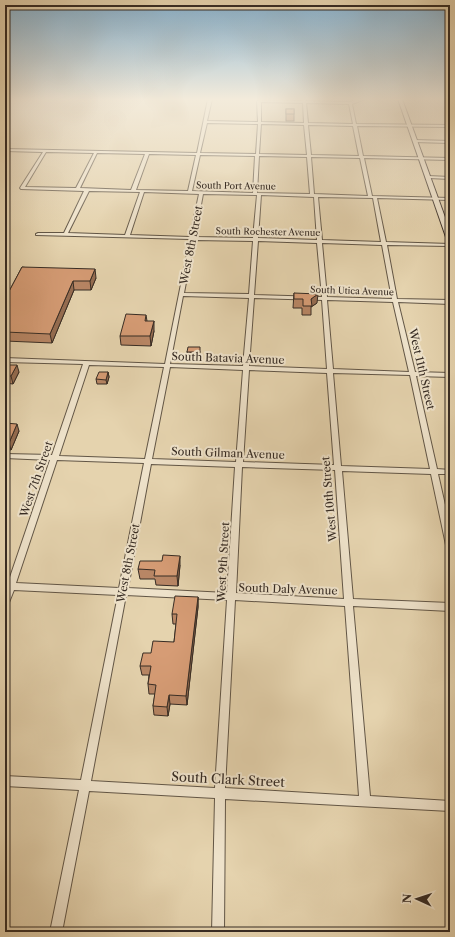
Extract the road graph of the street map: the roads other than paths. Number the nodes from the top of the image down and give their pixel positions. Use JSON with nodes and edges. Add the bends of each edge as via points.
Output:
{"nodes":[{"id":1,"x":200,"y":143,"type":"edge"},
{"id":2,"x":258,"y":143,"type":"edge"},
{"id":3,"x":308,"y":143,"type":"edge"},
{"id":4,"x":359,"y":143,"type":"edge"},
{"id":5,"x":416,"y":143,"type":"edge"},
{"id":6,"x":5,"y":150,"type":"edge"},
{"id":7,"x":45,"y":151,"type":"junction"},
{"id":8,"x":96,"y":152,"type":"junction"},
{"id":9,"x":147,"y":153,"type":"junction"},
{"id":10,"x":198,"y":154,"type":"junction"},
{"id":11,"x":257,"y":156,"type":"junction"},
{"id":12,"x":309,"y":157,"type":"junction"},
{"id":13,"x":362,"y":158,"type":"junction"},
{"id":14,"x":421,"y":159,"type":"junction"},
{"id":15,"x":450,"y":159,"type":"edge"},
{"id":16,"x":429,"y":177,"type":"junction"},
{"id":17,"x":450,"y":178,"type":"edge"},
{"id":18,"x":77,"y":190,"type":"junction"},
{"id":19,"x":86,"y":190,"type":"junction"},
{"id":20,"x":133,"y":191,"type":"junction"},
{"id":21,"x":142,"y":192,"type":"junction"},
{"id":22,"x":190,"y":193,"type":"junction"},
{"id":23,"x":201,"y":193,"type":"junction"},
{"id":24,"x":257,"y":194,"type":"junction"},
{"id":25,"x":314,"y":196,"type":"junction"},
{"id":26,"x":372,"y":197,"type":"junction"},
{"id":27,"x":436,"y":198,"type":"junction"},
{"id":28,"x":450,"y":199,"type":"edge"},
{"id":29,"x":38,"y":234,"type":"dead end"},
{"id":30,"x":65,"y":235,"type":"junction"},
{"id":31,"x":127,"y":236,"type":"junction"},
{"id":32,"x":192,"y":238,"type":"junction"},
{"id":33,"x":256,"y":240,"type":"junction"},
{"id":34,"x":450,"y":240,"type":"edge"},
{"id":35,"x":320,"y":241,"type":"junction"},
{"id":36,"x":383,"y":243,"type":"junction"},
{"id":37,"x":450,"y":245,"type":"edge"},
{"id":38,"x":181,"y":294,"type":"junction"},
{"id":39,"x":253,"y":296,"type":"junction"},
{"id":40,"x":324,"y":298,"type":"junction"},
{"id":41,"x":395,"y":300,"type":"junction"},
{"id":42,"x":450,"y":302,"type":"edge"},
{"id":43,"x":5,"y":360,"type":"edge"},
{"id":44,"x":87,"y":362,"type":"junction"},
{"id":45,"x":166,"y":365,"type":"junction"},
{"id":46,"x":246,"y":368,"type":"junction"},
{"id":47,"x":330,"y":371,"type":"junction"},
{"id":48,"x":413,"y":374,"type":"junction"},
{"id":49,"x":450,"y":376,"type":"edge"},
{"id":50,"x":5,"y":456,"type":"edge"},
{"id":51,"x":55,"y":457,"type":"junction"},
{"id":52,"x":148,"y":461,"type":"junction"},
{"id":53,"x":239,"y":464,"type":"junction"},
{"id":54,"x":338,"y":468,"type":"junction"},
{"id":55,"x":435,"y":472,"type":"junction"},
{"id":56,"x":450,"y":472,"type":"edge"},
{"id":57,"x":450,"y":545,"type":"edge"},
{"id":58,"x":8,"y":587,"type":"edge"},
{"id":59,"x":123,"y":592,"type":"junction"},
{"id":60,"x":233,"y":598,"type":"junction"},
{"id":61,"x":5,"y":603,"type":"edge"},
{"id":62,"x":349,"y":603,"type":"junction"},
{"id":63,"x":450,"y":607,"type":"edge"},
{"id":64,"x":5,"y":780,"type":"edge"},
{"id":65,"x":85,"y":784,"type":"junction"},
{"id":66,"x":220,"y":793,"type":"junction"},
{"id":67,"x":365,"y":801,"type":"junction"},
{"id":68,"x":450,"y":806,"type":"edge"},
{"id":69,"x":56,"y":932,"type":"edge"},
{"id":70,"x":218,"y":932,"type":"edge"}],
"edges":[{"from":1,"to":10,"type":"street","name":"West 8th Street"},
{"from":2,"to":11,"type":"street","name":"West 9th Street"},
{"from":3,"to":12,"type":"street","name":"West 10th Street"},
{"from":4,"to":13,"type":"street","name":"West 11th Street"},
{"from":5,"to":14,"type":"main road"},
{"from":6,"to":7,"type":"street"},
{"from":7,"to":8,"type":"street"},
{"from":7,"to":18,"type":"street","name":"South Port Avenue","via":[[22,188]]},
{"from":8,"to":9,"type":"street"},
{"from":8,"to":18,"type":"street"},
{"from":9,"to":10,"type":"street"},
{"from":9,"to":20,"type":"street"},
{"from":10,"to":11,"type":"street"},
{"from":10,"to":22,"type":"street","name":"West 8th Street"},
{"from":11,"to":12,"type":"street"},
{"from":11,"to":24,"type":"street","name":"West 9th Street"},
{"from":12,"to":13,"type":"street"},
{"from":12,"to":25,"type":"street","name":"West 10th Street"},
{"from":13,"to":14,"type":"street"},
{"from":13,"to":26,"type":"street","name":"West 11th Street"},
{"from":14,"to":15,"type":"street"},
{"from":14,"to":16,"type":"main road"},
{"from":16,"to":17,"type":"street"},
{"from":16,"to":27,"type":"main road"},
{"from":18,"to":19,"type":"street","name":"South Port Avenue"},
{"from":19,"to":20,"type":"street","name":"South Port Avenue"},
{"from":19,"to":30,"type":"street"},
{"from":20,"to":21,"type":"street","name":"South Port Avenue"},
{"from":21,"to":22,"type":"street","name":"South Port Avenue"},
{"from":21,"to":31,"type":"street"},
{"from":22,"to":23,"type":"street","name":"South Port Avenue"},
{"from":23,"to":24,"type":"street","name":"South Port Avenue"},
{"from":23,"to":32,"type":"street","name":"West 8th Street"},
{"from":24,"to":25,"type":"street","name":"South Port Avenue"},
{"from":24,"to":33,"type":"street","name":"West 9th Street"},
{"from":25,"to":26,"type":"street","name":"South Port Avenue"},
{"from":25,"to":35,"type":"street","name":"West 10th Street"},
{"from":26,"to":27,"type":"street","name":"South Port Avenue"},
{"from":26,"to":36,"type":"street","name":"West 11th Street"},
{"from":27,"to":28,"type":"street","name":"South Port Avenue"},
{"from":27,"to":34,"type":"main road"},
{"from":29,"to":30,"type":"street","name":"South Rochester Avenue"},
{"from":30,"to":31,"type":"street","name":"South Rochester Avenue"},
{"from":31,"to":32,"type":"street","name":"South Rochester Avenue"},
{"from":32,"to":33,"type":"street","name":"South Rochester Avenue"},
{"from":32,"to":38,"type":"street","name":"West 8th Street"},
{"from":33,"to":35,"type":"street","name":"South Rochester Avenue"},
{"from":33,"to":39,"type":"street","name":"West 9th Street"},
{"from":35,"to":36,"type":"street","name":"South Rochester Avenue"},
{"from":35,"to":40,"type":"street","name":"West 10th Street"},
{"from":36,"to":37,"type":"street","name":"South Rochester Avenue"},
{"from":36,"to":41,"type":"street","name":"West 11th Street"},
{"from":38,"to":39,"type":"street","name":"South Utica Avenue"},
{"from":38,"to":45,"type":"street","name":"West 8th Street"},
{"from":39,"to":40,"type":"street","name":"South Utica Avenue"},
{"from":39,"to":46,"type":"street","name":"West 9th Street"},
{"from":40,"to":41,"type":"street","name":"South Utica Avenue"},
{"from":40,"to":47,"type":"street","name":"West 10th Street"},
{"from":41,"to":42,"type":"street","name":"South Utica Avenue"},
{"from":41,"to":48,"type":"street","name":"West 11th Street"},
{"from":43,"to":44,"type":"street","name":"South Batavia Avenue"},
{"from":44,"to":45,"type":"street","name":"South Batavia Avenue"},
{"from":44,"to":51,"type":"street","name":"West 7th Street"},
{"from":45,"to":46,"type":"street","name":"South Batavia Avenue"},
{"from":45,"to":52,"type":"street","name":"West 8th Street"},
{"from":46,"to":47,"type":"street","name":"South Batavia Avenue"},
{"from":46,"to":53,"type":"street","name":"West 9th Street"},
{"from":47,"to":48,"type":"street","name":"South Batavia Avenue"},
{"from":47,"to":54,"type":"street","name":"West 10th Street"},
{"from":48,"to":49,"type":"street","name":"South Batavia Avenue"},
{"from":48,"to":55,"type":"street","name":"West 11th Street"},
{"from":50,"to":51,"type":"street","name":"South Gilman Avenue"},
{"from":51,"to":52,"type":"street","name":"South Gilman Avenue"},
{"from":51,"to":58,"type":"street","name":"West 7th Street"},
{"from":52,"to":53,"type":"street","name":"South Gilman Avenue"},
{"from":52,"to":59,"type":"street","name":"West 8th Street"},
{"from":53,"to":54,"type":"street","name":"South Gilman Avenue"},
{"from":53,"to":60,"type":"street","name":"West 9th Street"},
{"from":54,"to":55,"type":"street","name":"South Gilman Avenue"},
{"from":54,"to":62,"type":"street","name":"West 10th Street"},
{"from":55,"to":56,"type":"street","name":"South Gilman Avenue"},
{"from":55,"to":57,"type":"street","name":"West 11th Street"},
{"from":58,"to":59,"type":"street","name":"South Daly Avenue"},
{"from":58,"to":61,"type":"street","name":"West 7th Street"},
{"from":59,"to":60,"type":"street","name":"South Daly Avenue"},
{"from":59,"to":65,"type":"street","name":"West 8th Street"},
{"from":60,"to":62,"type":"street","name":"South Daly Avenue"},
{"from":60,"to":66,"type":"street","name":"West 9th Street"},
{"from":62,"to":63,"type":"street","name":"South Daly Avenue"},
{"from":62,"to":67,"type":"street","name":"West 10th Street"},
{"from":64,"to":65,"type":"street","name":"South Clark Street"},
{"from":65,"to":66,"type":"street","name":"South Clark Street"},
{"from":65,"to":69,"type":"street","name":"West 8th Street"},
{"from":66,"to":67,"type":"street","name":"South Clark Street"},
{"from":66,"to":70,"type":"street","name":"West 9th Street"},
{"from":67,"to":68,"type":"street","name":"South Clark Street"}]}
